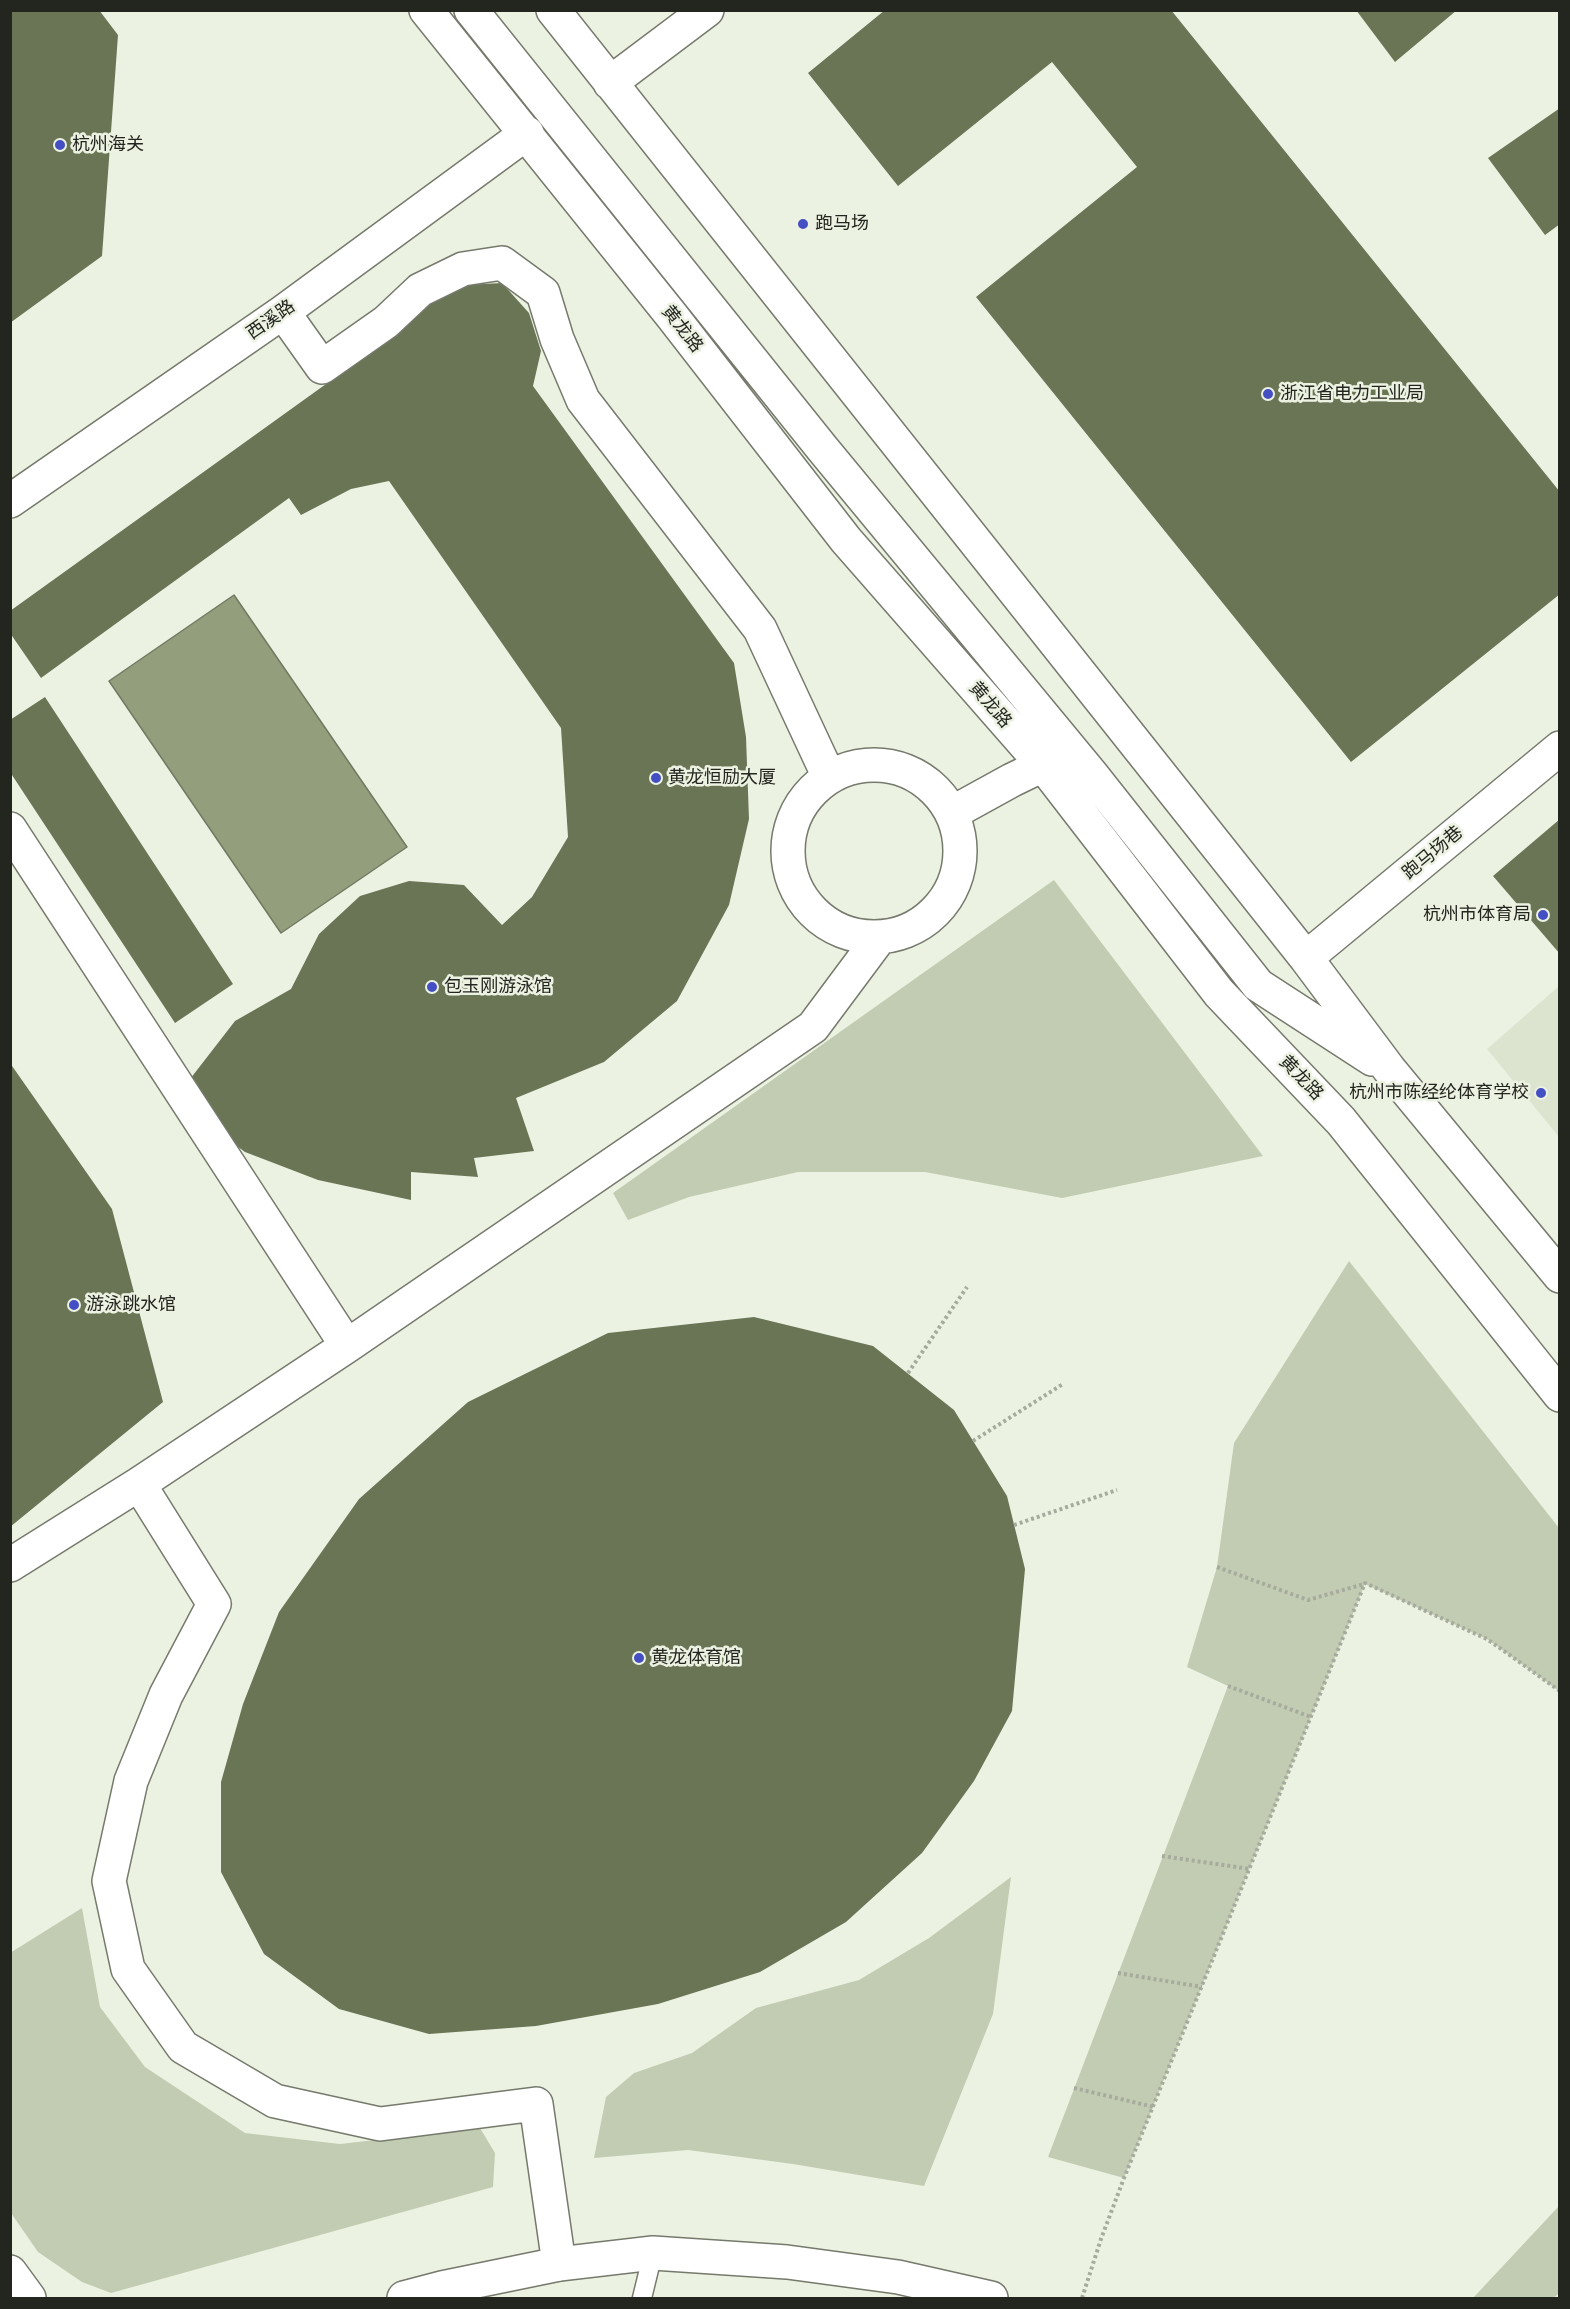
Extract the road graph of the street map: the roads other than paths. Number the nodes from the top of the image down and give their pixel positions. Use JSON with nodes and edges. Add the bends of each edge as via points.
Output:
{"nodes":[{"id":1,"x":426,"y":10,"type":"edge"},
{"id":2,"x":471,"y":10,"type":"edge"},
{"id":3,"x":553,"y":10,"type":"edge"},
{"id":4,"x":707,"y":10,"type":"edge"},
{"id":5,"x":610,"y":83,"type":"junction"},
{"id":6,"x":527,"y":133,"type":"junction"},
{"id":7,"x":283,"y":312,"type":"junction"},
{"id":8,"x":10,"y":501,"type":"edge"},
{"id":9,"x":1560,"y":748,"type":"edge"},
{"id":10,"x":1043,"y":765,"type":"junction"},
{"id":11,"x":829,"y":777,"type":"junction"},
{"id":12,"x":952,"y":813,"type":"junction"},
{"id":13,"x":10,"y":829,"type":"edge"},
{"id":14,"x":880,"y":937,"type":"junction"},
{"id":15,"x":1306,"y":958,"type":"junction"},
{"id":16,"x":1389,"y":1070,"type":"junction"},
{"id":17,"x":1560,"y":1276,"type":"edge"},
{"id":18,"x":347,"y":1346,"type":"junction"},
{"id":19,"x":1560,"y":1395,"type":"edge"},
{"id":20,"x":140,"y":1484,"type":"junction"},
{"id":21,"x":10,"y":1565,"type":"edge"},
{"id":22,"x":653,"y":2253,"type":"junction"},
{"id":23,"x":559,"y":2264,"type":"junction"},
{"id":24,"x":10,"y":2272,"type":"edge"},
{"id":25,"x":29,"y":2298,"type":"edge"},
{"id":26,"x":404,"y":2298,"type":"edge"},
{"id":27,"x":642,"y":2298,"type":"edge"},
{"id":28,"x":990,"y":2298,"type":"edge"}],
"edges":[{"from":1,"to":6,"type":"street","name":"黄龙路"},
{"from":2,"to":16,"type":"street","via":[[1258,985]]},
{"from":3,"to":5,"type":"street"},
{"from":4,"to":5,"type":"street"},
{"from":5,"to":15,"type":"street"},
{"from":6,"to":7,"type":"street","name":"西溪路"},
{"from":6,"to":10,"type":"street","name":"黄龙路","via":[[846,540]]},
{"from":7,"to":8,"type":"street","name":"西溪路"},
{"from":7,"to":11,"type":"street","via":[[322,366],[386,322],[420,290],[463,269],[502,263],[543,293],[583,400],[760,629]]},
{"from":9,"to":15,"type":"street","name":"跑马场巷"},
{"from":10,"to":12,"type":"street"},
{"from":10,"to":19,"type":"street","name":"黄龙路","via":[[1219,993],[1341,1121]]},
{"from":11,"to":12,"type":"street","via":[[856,766],[885,766],[913,774],[936,790]]},
{"from":11,"to":14,"type":"street","via":[[807,797],[793,822],[788,851],[792,879],[806,904],[826,923],[852,935]]},
{"from":12,"to":14,"type":"street","via":[[960,840],[959,868],[948,894],[931,916],[907,931]]},
{"from":13,"to":18,"type":"street"},
{"from":14,"to":18,"type":"street","via":[[813,1027]]},
{"from":15,"to":16,"type":"street"},
{"from":16,"to":17,"type":"street"},
{"from":18,"to":20,"type":"street"},
{"from":20,"to":21,"type":"street"},
{"from":20,"to":23,"type":"street","via":[[214,1604],[166,1695],[131,1781],[109,1881],[128,1969],[183,2047],[275,2101],[381,2124],[536,2104]]},
{"from":22,"to":23,"type":"street"},
{"from":22,"to":27,"type":"lane"},
{"from":22,"to":28,"type":"street","via":[[787,2262],[898,2277]]},
{"from":23,"to":26,"type":"street"},
{"from":24,"to":25,"type":"street"}]}
